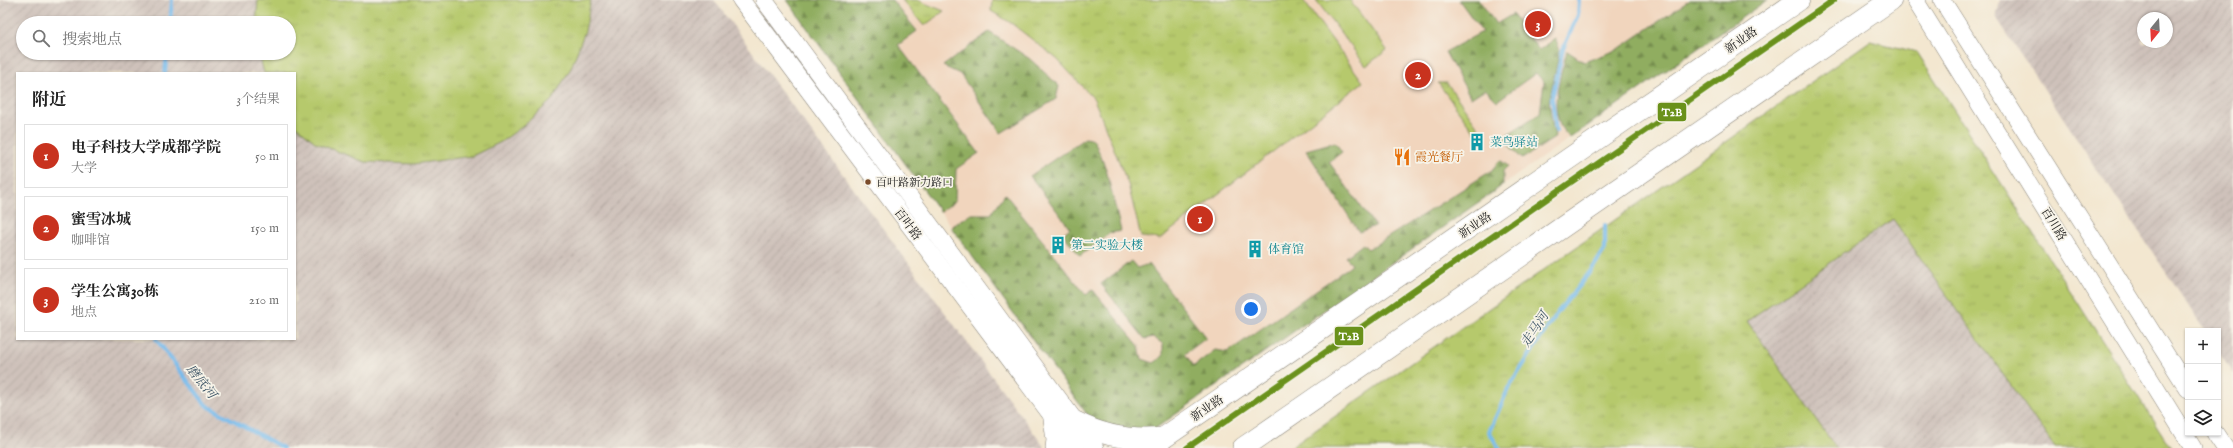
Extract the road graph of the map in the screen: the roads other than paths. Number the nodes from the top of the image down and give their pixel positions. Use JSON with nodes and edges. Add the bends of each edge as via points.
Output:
{"nodes":[{"id":1,"x":741,"y":0,"type":"edge"},
{"id":2,"x":764,"y":0,"type":"edge"},
{"id":3,"x":1799,"y":0,"type":"edge"},
{"id":4,"x":1892,"y":0,"type":"edge"},
{"id":5,"x":1916,"y":0,"type":"edge"},
{"id":6,"x":1942,"y":0,"type":"edge"},
{"id":7,"x":2185,"y":385,"type":"edge"},
{"id":8,"x":1054,"y":419,"type":"junction"},
{"id":9,"x":1076,"y":422,"type":"junction"},
{"id":10,"x":2217,"y":436,"type":"edge"},
{"id":11,"x":1156,"y":443,"type":"edge"},
{"id":12,"x":1056,"y":448,"type":"edge"},
{"id":13,"x":1076,"y":448,"type":"edge"},
{"id":14,"x":1095,"y":448,"type":"edge"},
{"id":15,"x":1243,"y":448,"type":"edge"},
{"id":16,"x":2192,"y":448,"type":"edge"},
{"id":17,"x":2225,"y":448,"type":"edge"}],
"edges":[{"from":1,"to":8,"type":"street","name":"百叶路"},
{"from":2,"to":9,"type":"street","name":"百叶路"},
{"from":3,"to":11,"type":"main road","name":"新业路"},
{"from":4,"to":15,"type":"main road"},
{"from":5,"to":16,"type":"street","name":"百川路"},
{"from":6,"to":7,"type":"street","name":"百川路"},
{"from":8,"to":12,"type":"main road"},
{"from":8,"to":13,"type":"street","name":"百叶路"},
{"from":9,"to":11,"type":"main road","via":[[1092,431]]},
{"from":9,"to":14,"type":"street","name":"百叶路"},
{"from":10,"to":17,"type":"street"}]}
